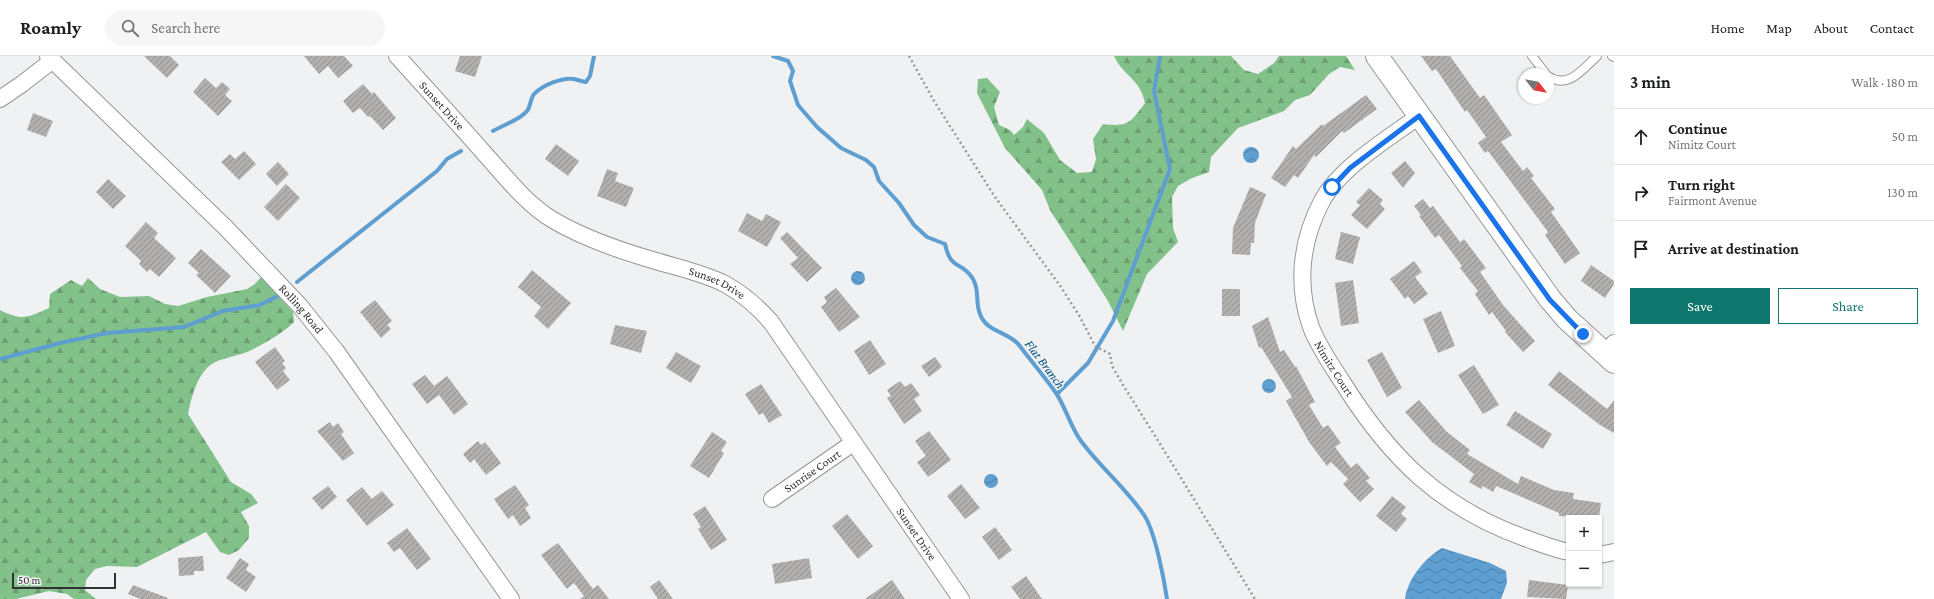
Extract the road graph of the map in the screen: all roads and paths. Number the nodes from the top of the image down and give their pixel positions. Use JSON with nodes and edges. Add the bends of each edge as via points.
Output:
{"nodes":[{"id":1,"x":397,"y":56,"type":"edge"},
{"id":2,"x":909,"y":56,"type":"edge"},
{"id":3,"x":1377,"y":56,"type":"edge"},
{"id":4,"x":1532,"y":56,"type":"edge"},
{"id":5,"x":1597,"y":56,"type":"edge"},
{"id":6,"x":50,"y":58,"type":"edge"},
{"id":7,"x":1541,"y":68,"type":"edge"},
{"id":8,"x":1554,"y":80,"type":"edge"},
{"id":9,"x":0,"y":99,"type":"edge"},
{"id":10,"x":1419,"y":116,"type":"junction"},
{"id":11,"x":1611,"y":353,"type":"edge"},
{"id":12,"x":853,"y":443,"type":"junction"},
{"id":13,"x":772,"y":499,"type":"dead end"},
{"id":14,"x":1566,"y":551,"type":"edge"},
{"id":15,"x":1614,"y":552,"type":"edge"},
{"id":16,"x":1602,"y":554,"type":"edge"},
{"id":17,"x":511,"y":599,"type":"edge"},
{"id":18,"x":961,"y":599,"type":"edge"},
{"id":19,"x":1255,"y":599,"type":"edge"}],
"edges":[{"from":1,"to":12,"type":"street","name":"Sunset Drive","via":[[510,182],[552,219],[618,249],[704,275],[725,284],[744,297],[771,322]]},
{"from":2,"to":19,"type":"path","via":[[995,198],[1061,287],[1095,346],[1110,354],[1112,366],[1123,385]]},
{"from":3,"to":10,"type":"street"},
{"from":4,"to":7,"type":"lane"},
{"from":5,"to":8,"type":"lane","via":[[1570,80]]},
{"from":6,"to":9,"type":"street","via":[[22,84]]},
{"from":6,"to":17,"type":"street","name":"Rolling Road","via":[[226,228],[300,306],[340,358]]},
{"from":10,"to":11,"type":"street","via":[[1550,300]]},
{"from":10,"to":14,"type":"street","name":"Nimitz Court","via":[[1350,168],[1322,201],[1304,251],[1303,295],[1311,327],[1364,417],[1415,474],[1457,506],[1498,529]]},
{"from":12,"to":13,"type":"street","name":"Sunrise Court"},
{"from":12,"to":18,"type":"street","name":"Sunset Drive"},
{"from":15,"to":16,"type":"street"}]}
